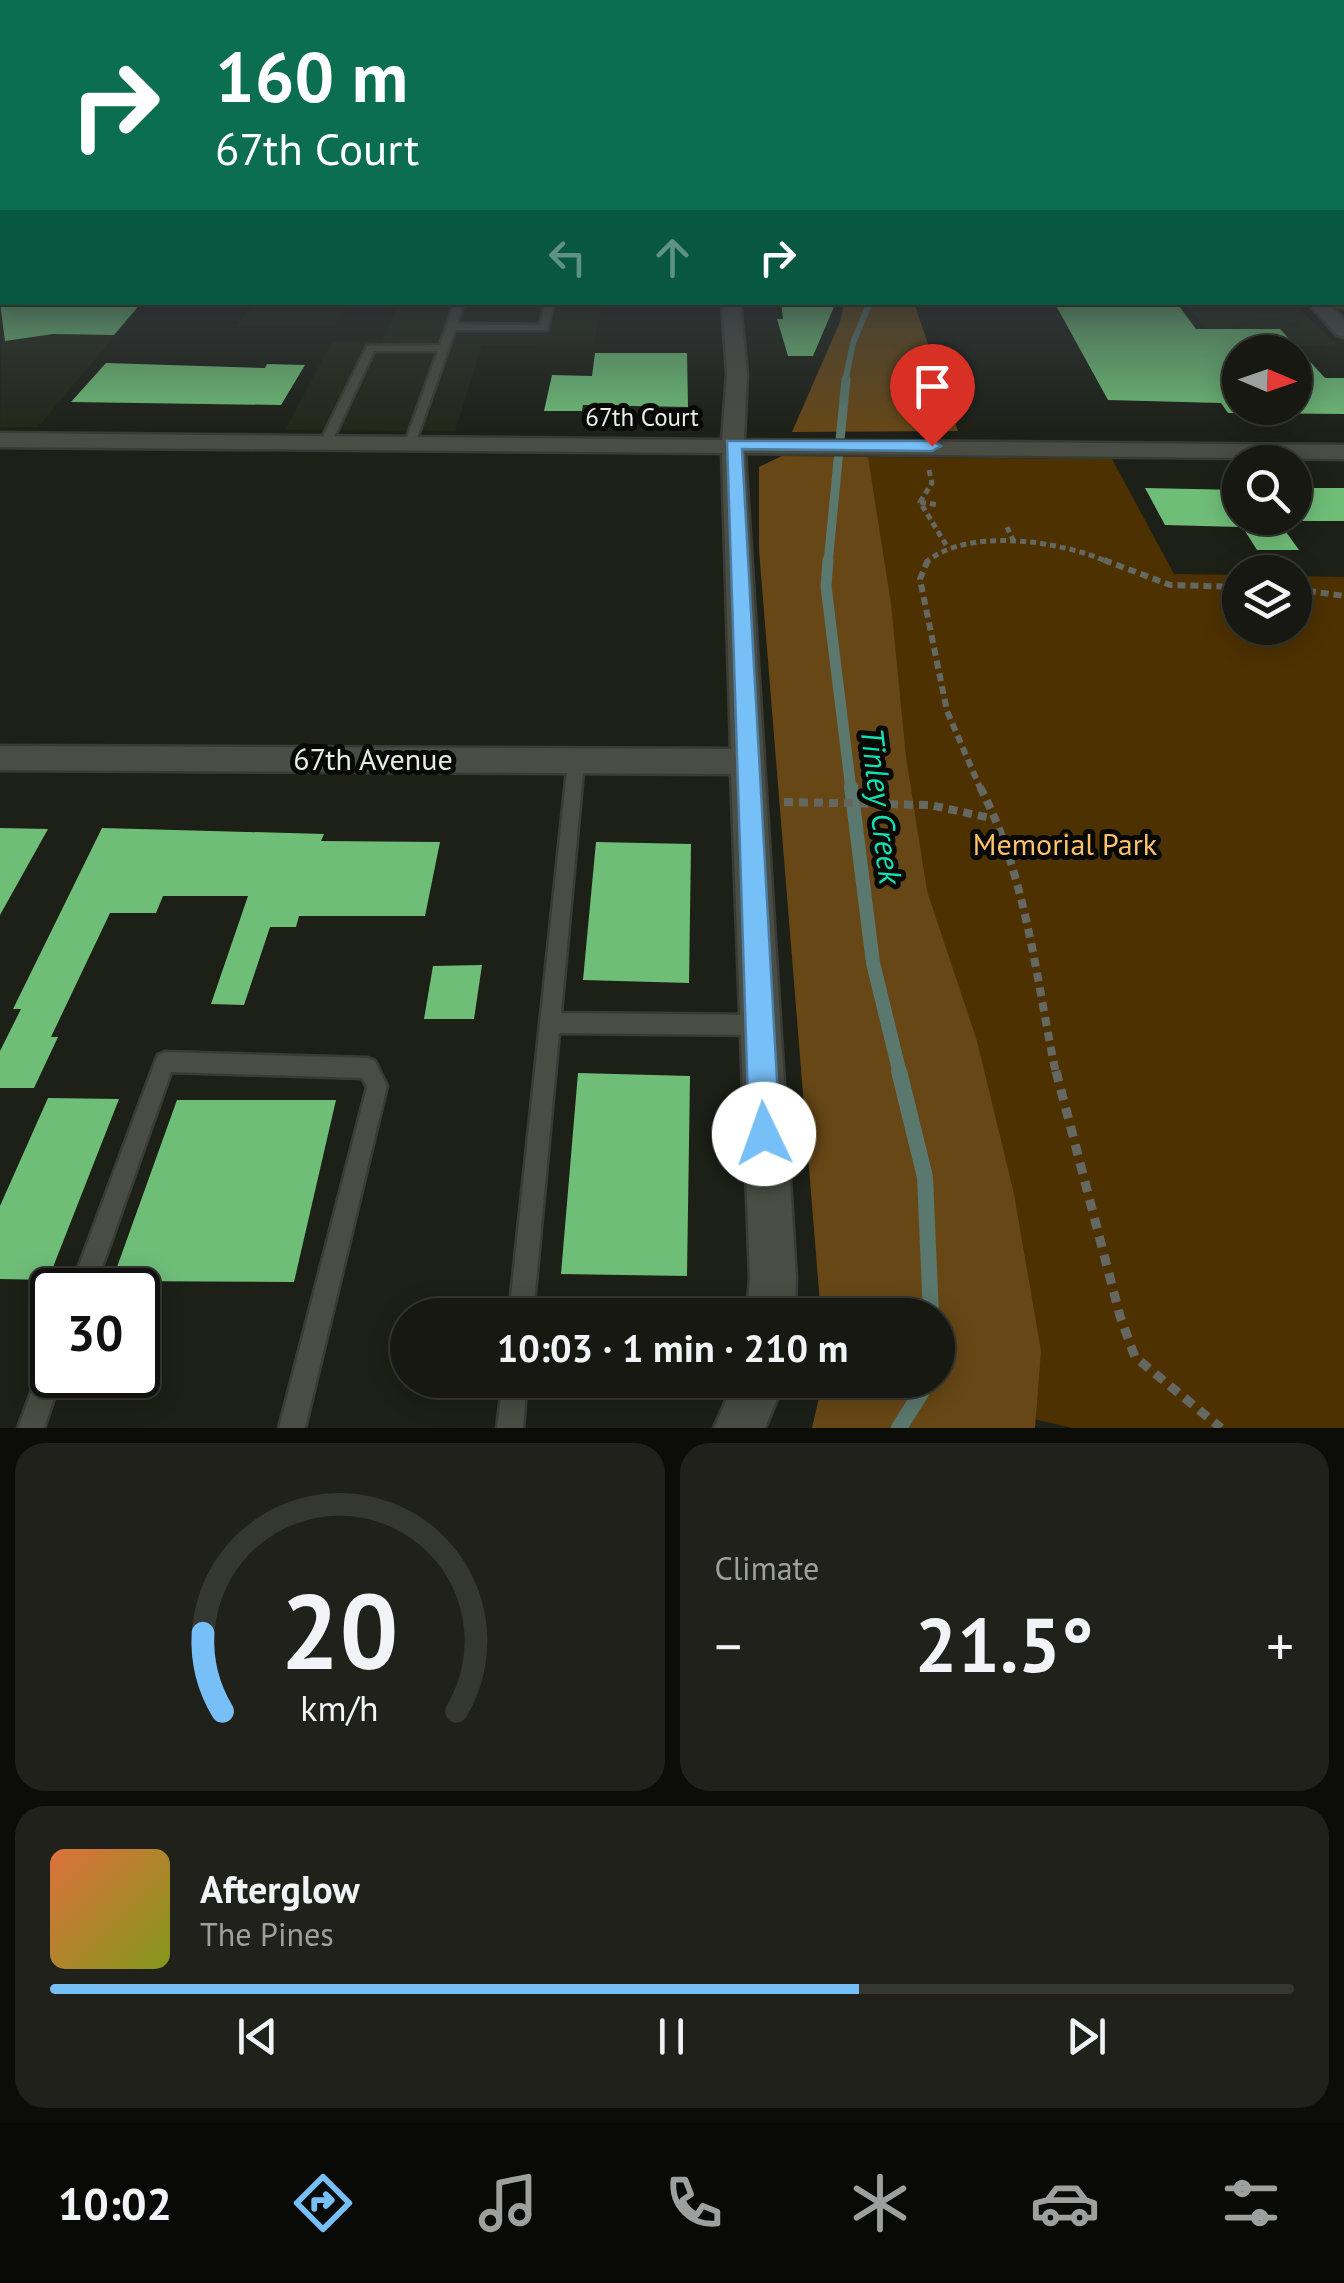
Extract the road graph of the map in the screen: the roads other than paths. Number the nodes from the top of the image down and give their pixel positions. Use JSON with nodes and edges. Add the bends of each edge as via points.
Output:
{"nodes":[{"id":1,"x":459,"y":305,"type":"edge"},
{"id":2,"x":549,"y":305,"type":"edge"},
{"id":3,"x":731,"y":305,"type":"edge"},
{"id":4,"x":1319,"y":305,"type":"edge"},
{"id":5,"x":450,"y":327,"type":"junction"},
{"id":6,"x":1344,"y":331,"type":"edge"},
{"id":7,"x":443,"y":348,"type":"junction"},
{"id":8,"x":0,"y":440,"type":"edge"},
{"id":9,"x":326,"y":442,"type":"junction"},
{"id":10,"x":411,"y":442,"type":"junction"},
{"id":11,"x":733,"y":444,"type":"junction"},
{"id":12,"x":1344,"y":452,"type":"edge"},
{"id":13,"x":0,"y":758,"type":"edge"},
{"id":14,"x":576,"y":762,"type":"junction"},
{"id":15,"x":747,"y":762,"type":"junction"},
{"id":16,"x":550,"y":1023,"type":"junction"},
{"id":17,"x":758,"y":1025,"type":"junction"},
{"id":18,"x":90,"y":1268,"type":"edge"},
{"id":19,"x":523,"y":1298,"type":"edge"},
{"id":20,"x":771,"y":1298,"type":"edge"},
{"id":21,"x":42,"y":1398,"type":"edge"},
{"id":22,"x":512,"y":1398,"type":"edge"},
{"id":23,"x":753,"y":1398,"type":"edge"},
{"id":24,"x":31,"y":1428,"type":"edge"},
{"id":25,"x":292,"y":1428,"type":"edge"},
{"id":26,"x":510,"y":1428,"type":"edge"},
{"id":27,"x":739,"y":1428,"type":"edge"}],
"edges":[{"from":1,"to":5,"type":"lane"},
{"from":2,"to":5,"type":"lane","via":[[544,328]]},
{"from":3,"to":11,"type":"street"},
{"from":4,"to":6,"type":"street"},
{"from":5,"to":7,"type":"lane"},
{"from":7,"to":9,"type":"lane","via":[[370,348]]},
{"from":7,"to":10,"type":"lane"},
{"from":8,"to":9,"type":"street","name":"67th Court"},
{"from":9,"to":10,"type":"street","name":"67th Court"},
{"from":10,"to":11,"type":"street","name":"67th Court"},
{"from":11,"to":12,"type":"street","name":"67th Court"},
{"from":11,"to":15,"type":"street"},
{"from":13,"to":14,"type":"street","name":"67th Avenue"},
{"from":14,"to":15,"type":"street","name":"67th Avenue"},
{"from":14,"to":16,"type":"lane"},
{"from":15,"to":17,"type":"street"},
{"from":16,"to":17,"type":"lane"},
{"from":16,"to":19,"type":"lane"},
{"from":17,"to":20,"type":"street"},
{"from":18,"to":25,"type":"lane","via":[[165,1062],[368,1068],[376,1086]]},
{"from":21,"to":24,"type":"lane"},
{"from":22,"to":26,"type":"lane"},
{"from":23,"to":27,"type":"street"}]}
